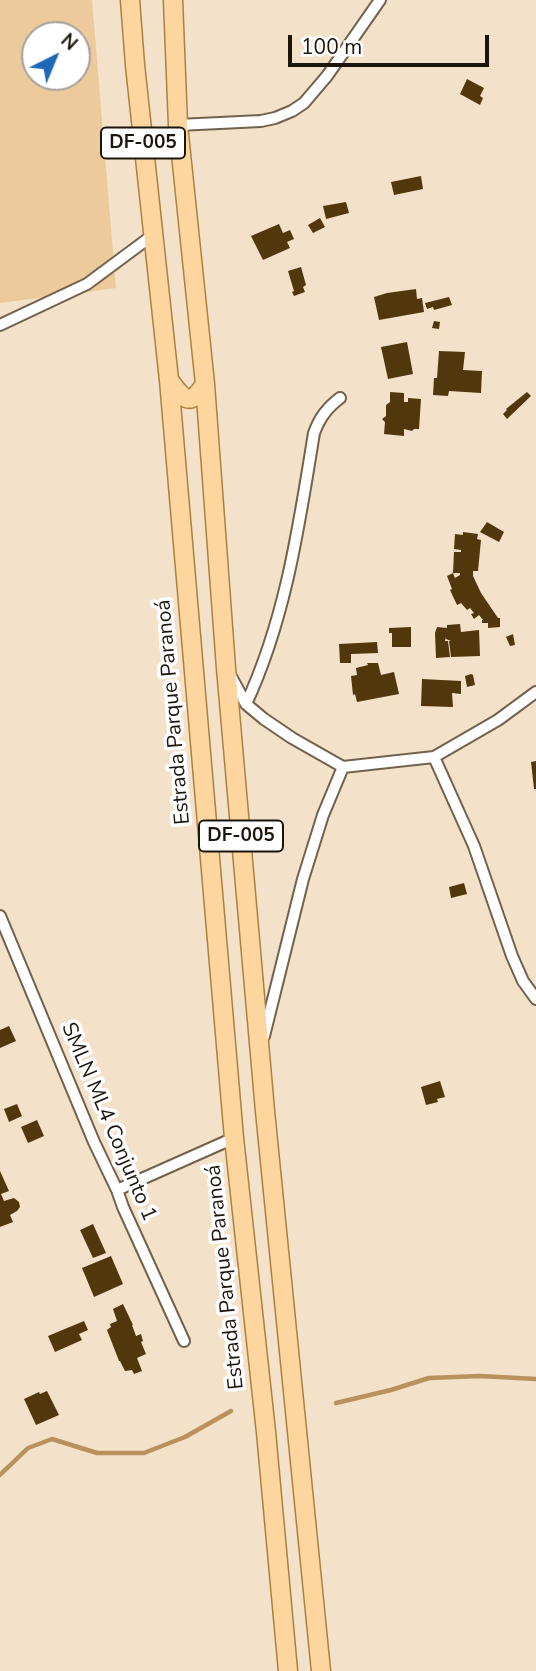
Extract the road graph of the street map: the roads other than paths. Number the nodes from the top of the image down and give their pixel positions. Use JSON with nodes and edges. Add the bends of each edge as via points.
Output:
{"nodes":[{"id":1,"x":130,"y":0,"type":"edge"},
{"id":2,"x":173,"y":0,"type":"edge"},
{"id":3,"x":380,"y":0,"type":"edge"},
{"id":4,"x":178,"y":125,"type":"junction"},
{"id":5,"x":153,"y":235,"type":"junction"},
{"id":6,"x":0,"y":325,"type":"edge"},
{"id":7,"x":169,"y":380,"type":"junction"},
{"id":8,"x":205,"y":384,"type":"junction"},
{"id":9,"x":340,"y":398,"type":"dead end"},
{"id":10,"x":226,"y":668,"type":"junction"},
{"id":11,"x":536,"y":692,"type":"edge"},
{"id":12,"x":246,"y":704,"type":"junction"},
{"id":13,"x":435,"y":757,"type":"junction"},
{"id":14,"x":343,"y":767,"type":"junction"},
{"id":15,"x":0,"y":916,"type":"edge"},
{"id":16,"x":536,"y":999,"type":"edge"},
{"id":17,"x":261,"y":1048,"type":"junction"},
{"id":18,"x":234,"y":1139,"type":"junction"},
{"id":19,"x":117,"y":1190,"type":"junction"},
{"id":20,"x":184,"y":1341,"type":"dead end"},
{"id":21,"x":288,"y":1671,"type":"edge"},
{"id":22,"x":321,"y":1671,"type":"edge"}],
"edges":[{"from":1,"to":5,"type":"main road","name":"Estrada Parque Paranoá","number":"DF-005"},
{"from":2,"to":4,"type":"main road","number":"DF-005"},
{"from":3,"to":4,"type":"street","via":[[327,76],[292,111],[261,121]]},
{"from":4,"to":8,"type":"main road","number":"DF-005"},
{"from":5,"to":6,"type":"street","via":[[87,284]]},
{"from":5,"to":7,"type":"main road","name":"Estrada Parque Paranoá","number":"DF-005"},
{"from":7,"to":8,"type":"main road","via":[[189,399]]},
{"from":7,"to":18,"type":"main road","name":"Estrada Parque Paranoá","number":"DF-005"},
{"from":8,"to":10,"type":"main road","number":"DF-005"},
{"from":9,"to":12,"type":"street","via":[[319,419],[314,433],[276,626]]},
{"from":10,"to":12,"type":"street"},
{"from":10,"to":17,"type":"main road","number":"DF-005"},
{"from":11,"to":13,"type":"street"},
{"from":12,"to":14,"type":"street"},
{"from":13,"to":14,"type":"street"},
{"from":13,"to":16,"type":"street","via":[[474,846],[512,956]]},
{"from":14,"to":17,"type":"street","via":[[303,879]]},
{"from":15,"to":19,"type":"street","name":"SMLN ML4 Conjunto 1"},
{"from":17,"to":22,"type":"main road","number":"DF-005"},
{"from":18,"to":19,"type":"street"},
{"from":18,"to":21,"type":"main road","name":"Estrada Parque Paranoá","number":"DF-005"},
{"from":19,"to":20,"type":"street","name":"SMLN ML4 Conjunto 1"}]}
